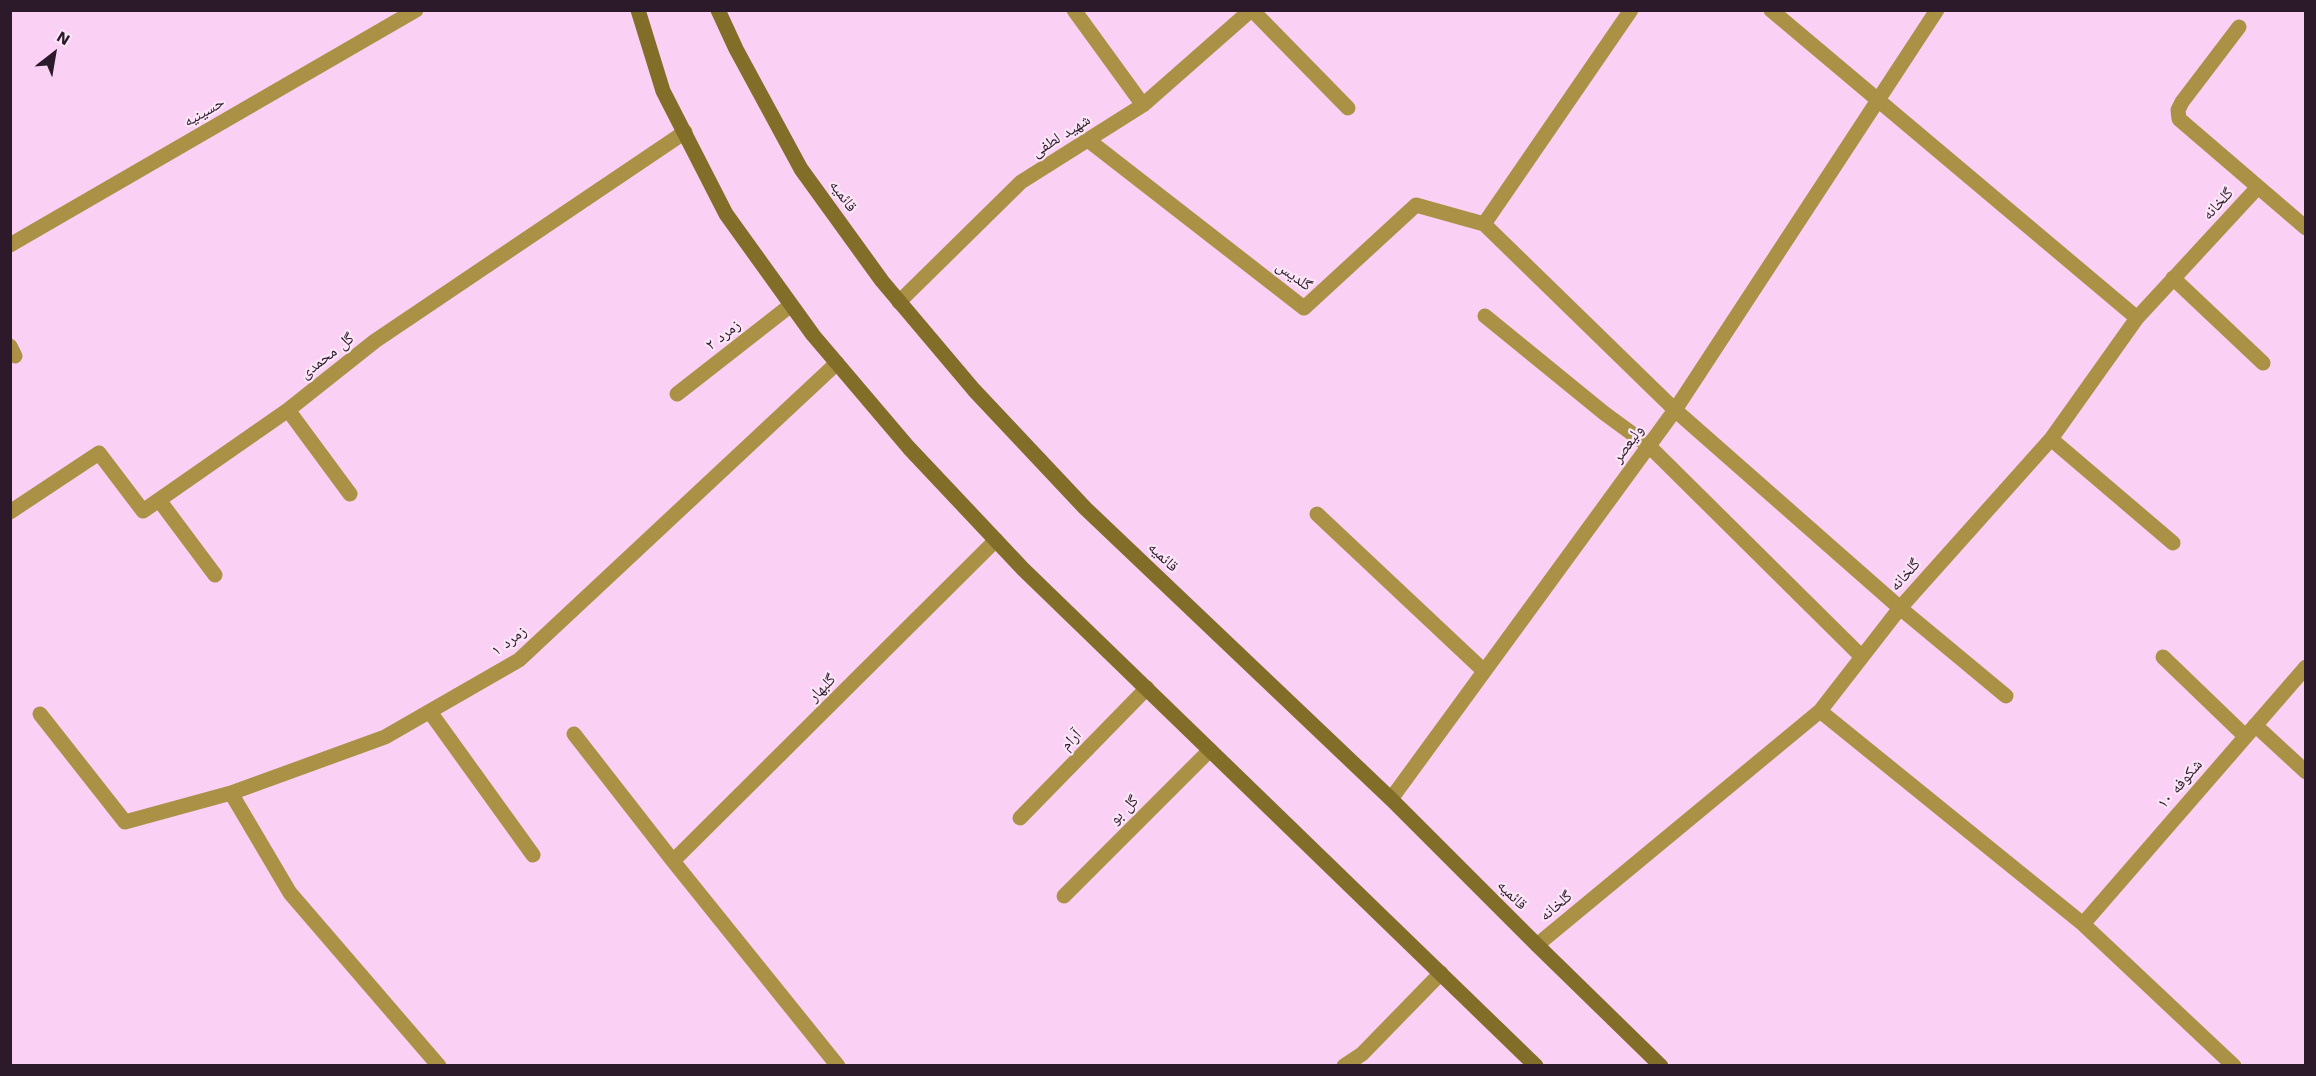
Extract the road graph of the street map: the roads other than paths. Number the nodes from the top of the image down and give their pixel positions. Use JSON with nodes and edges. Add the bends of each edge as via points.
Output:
{"nodes":[{"id":1,"x":416,"y":10,"type":"edge"},
{"id":2,"x":638,"y":10,"type":"edge"},
{"id":3,"x":718,"y":10,"type":"edge"},
{"id":4,"x":1074,"y":10,"type":"edge"},
{"id":5,"x":1251,"y":10,"type":"edge"},
{"id":6,"x":1631,"y":10,"type":"edge"},
{"id":7,"x":1771,"y":10,"type":"edge"},
{"id":8,"x":1937,"y":10,"type":"edge"},
{"id":9,"x":2239,"y":27,"type":"dead end"},
{"id":10,"x":1878,"y":101,"type":"junction"},
{"id":11,"x":1143,"y":105,"type":"junction"},
{"id":12,"x":1348,"y":108,"type":"dead end"},
{"id":13,"x":685,"y":132,"type":"junction"},
{"id":14,"x":1088,"y":140,"type":"junction"},
{"id":15,"x":2258,"y":187,"type":"junction"},
{"id":16,"x":1484,"y":224,"type":"junction"},
{"id":17,"x":2306,"y":228,"type":"edge"},
{"id":18,"x":10,"y":245,"type":"edge"},
{"id":19,"x":2174,"y":278,"type":"junction"},
{"id":20,"x":899,"y":302,"type":"junction"},
{"id":21,"x":791,"y":305,"type":"junction"},
{"id":22,"x":1485,"y":316,"type":"dead end"},
{"id":23,"x":2137,"y":318,"type":"junction"},
{"id":24,"x":837,"y":363,"type":"junction"},
{"id":25,"x":2263,"y":363,"type":"dead end"},
{"id":26,"x":677,"y":394,"type":"dead end"},
{"id":27,"x":288,"y":410,"type":"junction"},
{"id":28,"x":1675,"y":410,"type":"junction"},
{"id":29,"x":2050,"y":439,"type":"junction"},
{"id":30,"x":1649,"y":446,"type":"junction"},
{"id":31,"x":350,"y":494,"type":"dead end"},
{"id":32,"x":159,"y":500,"type":"junction"},
{"id":33,"x":10,"y":512,"type":"edge"},
{"id":34,"x":1317,"y":514,"type":"dead end"},
{"id":35,"x":996,"y":540,"type":"junction"},
{"id":36,"x":2173,"y":543,"type":"dead end"},
{"id":37,"x":215,"y":575,"type":"dead end"},
{"id":38,"x":1900,"y":608,"type":"junction"},
{"id":39,"x":1861,"y":656,"type":"junction"},
{"id":40,"x":2163,"y":657,"type":"dead end"},
{"id":41,"x":2306,"y":667,"type":"edge"},
{"id":42,"x":1484,"y":671,"type":"junction"},
{"id":43,"x":1146,"y":688,"type":"junction"},
{"id":44,"x":2006,"y":696,"type":"dead end"},
{"id":45,"x":1820,"y":711,"type":"junction"},
{"id":46,"x":430,"y":712,"type":"junction"},
{"id":47,"x":40,"y":714,"type":"dead end"},
{"id":48,"x":2250,"y":730,"type":"junction"},
{"id":49,"x":574,"y":734,"type":"dead end"},
{"id":50,"x":1210,"y":750,"type":"junction"},
{"id":51,"x":2306,"y":772,"type":"edge"},
{"id":52,"x":231,"y":793,"type":"junction"},
{"id":53,"x":1392,"y":799,"type":"junction"},
{"id":54,"x":1020,"y":818,"type":"dead end"},
{"id":55,"x":533,"y":855,"type":"dead end"},
{"id":56,"x":673,"y":861,"type":"junction"},
{"id":57,"x":1064,"y":896,"type":"dead end"},
{"id":58,"x":2083,"y":924,"type":"junction"},
{"id":59,"x":1537,"y":945,"type":"junction"},
{"id":60,"x":1441,"y":973,"type":"junction"},
{"id":61,"x":439,"y":1065,"type":"edge"},
{"id":62,"x":838,"y":1065,"type":"edge"},
{"id":63,"x":1344,"y":1065,"type":"edge"},
{"id":64,"x":1536,"y":1065,"type":"edge"},
{"id":65,"x":1661,"y":1065,"type":"edge"},
{"id":66,"x":2234,"y":1065,"type":"edge"}],
"edges":[{"from":1,"to":18,"type":"street","name":"حسینیه"},
{"from":2,"to":13,"type":"main road","via":[[663,91]]},
{"from":3,"to":20,"type":"main road","name":"قائمیه","via":[[801,169]]},
{"from":4,"to":11,"type":"street"},
{"from":5,"to":11,"type":"street","name":"شهید لطفی"},
{"from":5,"to":12,"type":"street"},
{"from":6,"to":16,"type":"street"},
{"from":7,"to":10,"type":"street"},
{"from":8,"to":10,"type":"street","name":"ولیعصر"},
{"from":9,"to":15,"type":"street","via":[[2178,110],[2179,119]]},
{"from":10,"to":23,"type":"street"},
{"from":10,"to":28,"type":"street","name":"ولیعصر"},
{"from":11,"to":14,"type":"street","name":"شهید لطفی"},
{"from":13,"to":21,"type":"main road","via":[[726,214]]},
{"from":13,"to":27,"type":"street","name":"گل محمدی","via":[[375,341]]},
{"from":14,"to":16,"type":"street","name":"گلدیس","via":[[1304,308],[1416,205]]},
{"from":14,"to":20,"type":"street","name":"شهید لطفی","via":[[1021,182]]},
{"from":15,"to":17,"type":"street"},
{"from":15,"to":19,"type":"street","name":"گلخانه"},
{"from":16,"to":28,"type":"street"},
{"from":19,"to":23,"type":"street","name":"گلخانه"},
{"from":19,"to":25,"type":"street"},
{"from":20,"to":53,"type":"main road","name":"قائمیه","via":[[974,390],[1085,508]]},
{"from":21,"to":24,"type":"main road"},
{"from":21,"to":26,"type":"street","name":"زمرد ۲"},
{"from":22,"to":30,"type":"street"},
{"from":23,"to":29,"type":"street","name":"گلخانه"},
{"from":24,"to":35,"type":"main road","via":[[909,448]]},
{"from":24,"to":46,"type":"street","name":"زمرد ۱","via":[[519,660]]},
{"from":27,"to":31,"type":"street"},
{"from":27,"to":32,"type":"street","name":"گل محمدی"},
{"from":28,"to":30,"type":"street","name":"ولیعصر"},
{"from":28,"to":38,"type":"street"},
{"from":29,"to":36,"type":"street"},
{"from":29,"to":38,"type":"street","name":"گلخانه"},
{"from":30,"to":39,"type":"street"},
{"from":30,"to":42,"type":"street","name":"ولیعصر"},
{"from":32,"to":33,"type":"street","name":"گل محمدی","via":[[143,511],[99,453]]},
{"from":32,"to":37,"type":"street"},
{"from":34,"to":42,"type":"street"},
{"from":35,"to":43,"type":"main road"},
{"from":35,"to":56,"type":"street","name":"گلبهار"},
{"from":38,"to":39,"type":"street","name":"گلخانه"},
{"from":38,"to":44,"type":"street"},
{"from":39,"to":45,"type":"street","name":"گلخانه"},
{"from":40,"to":48,"type":"street"},
{"from":41,"to":48,"type":"street","name":"شکوفه ۱۰"},
{"from":42,"to":53,"type":"street","name":"ولیعصر"},
{"from":43,"to":50,"type":"main road"},
{"from":43,"to":54,"type":"street","name":"آرام"},
{"from":45,"to":58,"type":"street"},
{"from":45,"to":59,"type":"street","name":"گلخانه"},
{"from":46,"to":52,"type":"street","name":"زمرد ۱","via":[[385,737]]},
{"from":46,"to":55,"type":"street"},
{"from":47,"to":52,"type":"street","name":"زمرد ۱","via":[[125,822]]},
{"from":48,"to":51,"type":"street"},
{"from":48,"to":58,"type":"street","name":"شکوفه ۱۰"},
{"from":49,"to":56,"type":"street"},
{"from":50,"to":57,"type":"street","name":"گل بو"},
{"from":50,"to":60,"type":"main road"},
{"from":52,"to":61,"type":"street","via":[[290,893]]},
{"from":53,"to":59,"type":"main road","name":"قائمیه"},
{"from":56,"to":62,"type":"street"},
{"from":58,"to":66,"type":"street"},
{"from":59,"to":65,"type":"main road","name":"قائمیه"},
{"from":60,"to":63,"type":"street","via":[[1362,1054]]},
{"from":60,"to":64,"type":"main road"}]}
